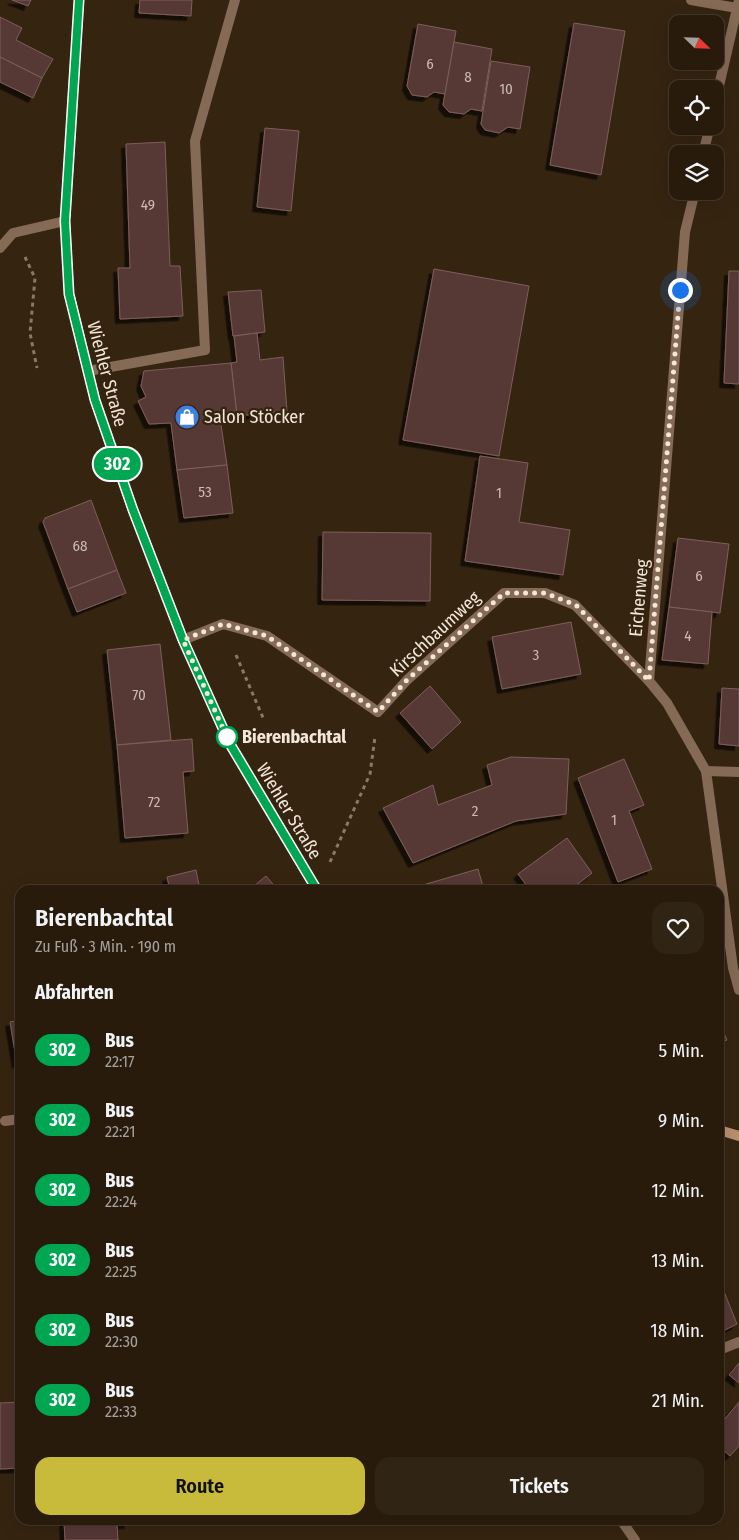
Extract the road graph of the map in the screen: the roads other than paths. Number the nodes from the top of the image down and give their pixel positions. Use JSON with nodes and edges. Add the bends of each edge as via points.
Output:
{"nodes":[{"id":1,"x":79,"y":0,"type":"edge"},
{"id":2,"x":235,"y":0,"type":"edge"},
{"id":3,"x":690,"y":0,"type":"edge"},
{"id":4,"x":738,"y":4,"type":"edge"},
{"id":5,"x":720,"y":80,"type":"edge"},
{"id":6,"x":693,"y":200,"type":"edge"},
{"id":7,"x":65,"y":221,"type":"junction"},
{"id":8,"x":0,"y":248,"type":"edge"},
{"id":9,"x":88,"y":371,"type":"junction"},
{"id":10,"x":183,"y":640,"type":"junction"},
{"id":11,"x":649,"y":681,"type":"junction"},
{"id":12,"x":706,"y":772,"type":"junction"},
{"id":13,"x":739,"y":772,"type":"edge"},
{"id":14,"x":314,"y":885,"type":"edge"},
{"id":15,"x":722,"y":885,"type":"edge"},
{"id":16,"x":724,"y":903,"type":"edge"},
{"id":17,"x":739,"y":990,"type":"edge"},
{"id":18,"x":15,"y":1120,"type":"edge"},
{"id":19,"x":5,"y":1121,"type":"dead end"},
{"id":20,"x":724,"y":1132,"type":"edge"},
{"id":21,"x":739,"y":1136,"type":"edge"},
{"id":22,"x":739,"y":1342,"type":"edge"},
{"id":23,"x":724,"y":1348,"type":"edge"},
{"id":24,"x":625,"y":1525,"type":"edge"},
{"id":25,"x":635,"y":1540,"type":"edge"}],
"edges":[{"from":1,"to":7,"type":"main road","name":"Wiehler Straße"},
{"from":2,"to":9,"type":"street","via":[[196,141],[205,350]]},
{"from":3,"to":4,"type":"street"},
{"from":4,"to":5,"type":"street"},
{"from":6,"to":11,"type":"street","name":"Eichenweg","via":[[685,232]]},
{"from":7,"to":8,"type":"street","via":[[13,233]]},
{"from":7,"to":9,"type":"main road","name":"Wiehler Straße","via":[[69,294]]},
{"from":9,"to":10,"type":"main road","name":"Wiehler Straße","via":[[133,510]]},
{"from":10,"to":11,"type":"street","name":"Kirschbaumweg","via":[[223,624],[267,636],[378,712],[407,680],[504,593],[545,593],[576,605]]},
{"from":10,"to":14,"type":"main road","name":"Wiehler Straße","via":[[230,744]]},
{"from":11,"to":12,"type":"street","via":[[666,703]]},
{"from":12,"to":13,"type":"street"},
{"from":12,"to":15,"type":"street"},
{"from":16,"to":17,"type":"street"},
{"from":18,"to":19,"type":"street"},
{"from":20,"to":21,"type":"main road"},
{"from":22,"to":23,"type":"street"},
{"from":24,"to":25,"type":"street"}]}
